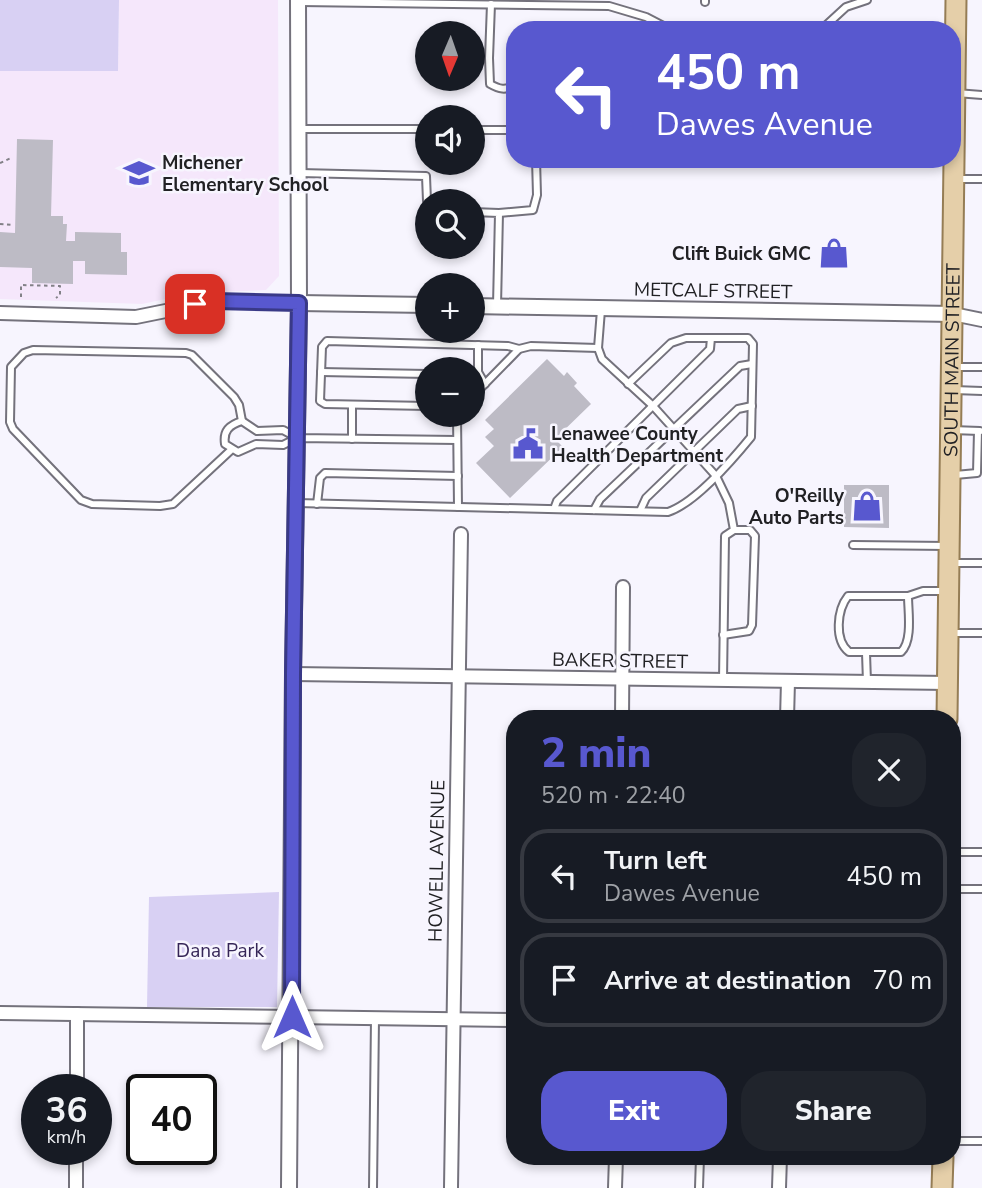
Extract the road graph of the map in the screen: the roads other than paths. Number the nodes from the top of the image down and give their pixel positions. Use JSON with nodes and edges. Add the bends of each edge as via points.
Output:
{"nodes":[{"id":1,"x":867,"y":0,"type":"edge"},
{"id":2,"x":956,"y":0,"type":"edge"},
{"id":3,"x":298,"y":1,"type":"edge"},
{"id":4,"x":399,"y":2,"type":"edge"},
{"id":5,"x":442,"y":2,"type":"edge"},
{"id":6,"x":850,"y":2,"type":"edge"},
{"id":7,"x":571,"y":3,"type":"edge"},
{"id":8,"x":602,"y":3,"type":"edge"},
{"id":9,"x":491,"y":4,"type":"junction"},
{"id":10,"x":652,"y":21,"type":"edge"},
{"id":11,"x":831,"y":21,"type":"edge"},
{"id":12,"x":956,"y":21,"type":"edge"},
{"id":13,"x":506,"y":89,"type":"edge"},
{"id":14,"x":961,"y":93,"type":"edge"},
{"id":15,"x":982,"y":95,"type":"edge"},
{"id":16,"x":299,"y":129,"type":"junction"},
{"id":17,"x":415,"y":129,"type":"edge"},
{"id":18,"x":485,"y":130,"type":"edge"},
{"id":19,"x":506,"y":130,"type":"edge"},
{"id":20,"x":536,"y":168,"type":"edge"},
{"id":21,"x":954,"y":168,"type":"edge"},
{"id":22,"x":300,"y":173,"type":"junction"},
{"id":23,"x":982,"y":179,"type":"edge"},
{"id":24,"x":954,"y":180,"type":"junction"},
{"id":25,"x":427,"y":189,"type":"edge"},
{"id":26,"x":485,"y":212,"type":"edge"},
{"id":27,"x":499,"y":213,"type":"junction"},
{"id":28,"x":299,"y":303,"type":"junction"},
{"id":29,"x":415,"y":305,"type":"edge"},
{"id":30,"x":485,"y":306,"type":"edge"},
{"id":31,"x":496,"y":306,"type":"junction"},
{"id":32,"x":601,"y":308,"type":"junction"},
{"id":33,"x":0,"y":313,"type":"edge"},
{"id":34,"x":953,"y":314,"type":"junction"},
{"id":35,"x":982,"y":320,"type":"edge"},
{"id":36,"x":711,"y":338,"type":"junction"},
{"id":37,"x":478,"y":345,"type":"junction"},
{"id":38,"x":598,"y":348,"type":"junction"},
{"id":39,"x":519,"y":349,"type":"junction"},
{"id":40,"x":477,"y":357,"type":"edge"},
{"id":41,"x":752,"y":364,"type":"junction"},
{"id":42,"x":952,"y":367,"type":"junction"},
{"id":43,"x":982,"y":368,"type":"edge"},
{"id":44,"x":321,"y":372,"type":"junction"},
{"id":45,"x":415,"y":374,"type":"edge"},
{"id":46,"x":485,"y":384,"type":"edge"},
{"id":47,"x":628,"y":384,"type":"junction"},
{"id":48,"x":952,"y":390,"type":"junction"},
{"id":49,"x":982,"y":391,"type":"edge"},
{"id":50,"x":352,"y":405,"type":"junction"},
{"id":51,"x":415,"y":406,"type":"edge"},
{"id":52,"x":653,"y":406,"type":"junction"},
{"id":53,"x":752,"y":406,"type":"junction"},
{"id":54,"x":242,"y":421,"type":"junction"},
{"id":55,"x":457,"y":427,"type":"edge"},
{"id":56,"x":673,"y":429,"type":"junction"},
{"id":57,"x":951,"y":430,"type":"junction"},
{"id":58,"x":257,"y":431,"type":"junction"},
{"id":59,"x":980,"y":431,"type":"edge"},
{"id":60,"x":297,"y":438,"type":"junction"},
{"id":61,"x":352,"y":439,"type":"junction"},
{"id":62,"x":457,"y":440,"type":"junction"},
{"id":63,"x":256,"y":444,"type":"junction"},
{"id":64,"x":231,"y":450,"type":"junction"},
{"id":65,"x":693,"y":452,"type":"junction"},
{"id":66,"x":458,"y":476,"type":"junction"},
{"id":67,"x":951,"y":476,"type":"junction"},
{"id":68,"x":716,"y":477,"type":"junction"},
{"id":69,"x":296,"y":503,"type":"junction"},
{"id":70,"x":317,"y":504,"type":"junction"},
{"id":71,"x":458,"y":507,"type":"junction"},
{"id":72,"x":554,"y":509,"type":"junction"},
{"id":73,"x":594,"y":510,"type":"junction"},
{"id":74,"x":640,"y":511,"type":"junction"},
{"id":75,"x":734,"y":530,"type":"junction"},
{"id":76,"x":461,"y":534,"type":"dead end"},
{"id":77,"x":853,"y":545,"type":"dead end"},
{"id":78,"x":949,"y":555,"type":"junction"},
{"id":79,"x":982,"y":563,"type":"edge"},
{"id":80,"x":623,"y":587,"type":"dead end"},
{"id":81,"x":949,"y":591,"type":"junction"},
{"id":82,"x":908,"y":596,"type":"junction"},
{"id":83,"x":948,"y":633,"type":"junction"},
{"id":84,"x":982,"y":633,"type":"edge"},
{"id":85,"x":723,"y":635,"type":"junction"},
{"id":86,"x":866,"y":653,"type":"junction"},
{"id":87,"x":293,"y":674,"type":"junction"},
{"id":88,"x":458,"y":676,"type":"junction"},
{"id":89,"x":623,"y":680,"type":"junction"},
{"id":90,"x":723,"y":680,"type":"junction"},
{"id":91,"x":788,"y":681,"type":"junction"},
{"id":92,"x":867,"y":682,"type":"junction"},
{"id":93,"x":947,"y":683,"type":"junction"},
{"id":94,"x":622,"y":710,"type":"edge"},
{"id":95,"x":787,"y":710,"type":"edge"},
{"id":96,"x":947,"y":710,"type":"edge"},
{"id":97,"x":961,"y":852,"type":"edge"},
{"id":98,"x":980,"y":853,"type":"edge"},
{"id":99,"x":961,"y":889,"type":"edge"},
{"id":100,"x":982,"y":889,"type":"edge"},
{"id":101,"x":0,"y":1013,"type":"edge"},
{"id":102,"x":77,"y":1014,"type":"junction"},
{"id":103,"x":292,"y":1017,"type":"junction"},
{"id":104,"x":376,"y":1018,"type":"junction"},
{"id":105,"x":453,"y":1019,"type":"junction"},
{"id":106,"x":506,"y":1020,"type":"edge"},
{"id":107,"x":77,"y":1074,"type":"edge"},
{"id":108,"x":961,"y":1141,"type":"edge"},
{"id":109,"x":982,"y":1141,"type":"edge"},
{"id":110,"x":76,"y":1165,"type":"edge"},
{"id":111,"x":616,"y":1165,"type":"edge"},
{"id":112,"x":700,"y":1165,"type":"edge"},
{"id":113,"x":780,"y":1165,"type":"edge"},
{"id":114,"x":943,"y":1165,"type":"edge"},
{"id":115,"x":76,"y":1188,"type":"edge"},
{"id":116,"x":289,"y":1188,"type":"edge"},
{"id":117,"x":373,"y":1188,"type":"edge"},
{"id":118,"x":451,"y":1188,"type":"edge"},
{"id":119,"x":615,"y":1188,"type":"edge"},
{"id":120,"x":699,"y":1188,"type":"edge"},
{"id":121,"x":779,"y":1188,"type":"edge"},
{"id":122,"x":942,"y":1188,"type":"edge"}],
"edges":[{"from":1,"to":6,"type":"lane"},
{"from":2,"to":12,"type":"main road","name":"SOUTH MAIN STREET"},
{"from":3,"to":4,"type":"lane"},
{"from":3,"to":16,"type":"street"},
{"from":4,"to":5,"type":"lane"},
{"from":5,"to":9,"type":"lane"},
{"from":6,"to":11,"type":"lane"},
{"from":7,"to":8,"type":"lane"},
{"from":7,"to":9,"type":"lane"},
{"from":8,"to":10,"type":"lane"},
{"from":9,"to":13,"type":"lane","via":[[490,84]]},
{"from":14,"to":15,"type":"lane"},
{"from":16,"to":17,"type":"lane"},
{"from":16,"to":22,"type":"street"},
{"from":18,"to":19,"type":"lane"},
{"from":20,"to":27,"type":"lane","via":[[533,210]]},
{"from":21,"to":24,"type":"main road","name":"SOUTH MAIN STREET"},
{"from":22,"to":25,"type":"lane","via":[[426,176]]},
{"from":22,"to":28,"type":"street"},
{"from":23,"to":24,"type":"lane"},
{"from":24,"to":34,"type":"main road","name":"SOUTH MAIN STREET"},
{"from":26,"to":27,"type":"lane"},
{"from":27,"to":31,"type":"lane"},
{"from":28,"to":29,"type":"street"},
{"from":28,"to":33,"type":"street","via":[[215,301],[136,317]]},
{"from":28,"to":60,"type":"street"},
{"from":30,"to":31,"type":"street","name":"METCALF STREET"},
{"from":31,"to":32,"type":"street","name":"METCALF STREET"},
{"from":32,"to":34,"type":"street","name":"METCALF STREET"},
{"from":32,"to":38,"type":"lane"},
{"from":34,"to":35,"type":"street"},
{"from":34,"to":42,"type":"main road","name":"SOUTH MAIN STREET"},
{"from":36,"to":41,"type":"lane","via":[[748,338],[753,344]]},
{"from":36,"to":47,"type":"lane","via":[[671,343]]},
{"from":36,"to":52,"type":"lane","via":[[710,349]]},
{"from":37,"to":39,"type":"lane"},
{"from":37,"to":40,"type":"lane"},
{"from":37,"to":44,"type":"lane","via":[[327,341],[322,347]]},
{"from":38,"to":39,"type":"lane"},
{"from":38,"to":47,"type":"lane","via":[[602,359]]},
{"from":39,"to":46,"type":"lane"},
{"from":41,"to":53,"type":"lane"},
{"from":41,"to":56,"type":"lane","via":[[740,366]]},
{"from":42,"to":43,"type":"lane"},
{"from":42,"to":48,"type":"main road","name":"SOUTH MAIN STREET"},
{"from":44,"to":45,"type":"lane"},
{"from":44,"to":50,"type":"lane","via":[[320,401]]},
{"from":47,"to":52,"type":"lane"},
{"from":48,"to":49,"type":"lane"},
{"from":48,"to":57,"type":"main road","name":"SOUTH MAIN STREET"},
{"from":50,"to":51,"type":"lane"},
{"from":50,"to":61,"type":"lane"},
{"from":52,"to":56,"type":"lane"},
{"from":52,"to":72,"type":"lane"},
{"from":53,"to":65,"type":"lane","via":[[738,409]]},
{"from":53,"to":68,"type":"lane","via":[[751,437]]},
{"from":54,"to":58,"type":"lane"},
{"from":54,"to":64,"type":"lane","via":[[226,430],[225,444]]},
{"from":54,"to":64,"type":"lane","via":[[234,397],[186,353],[33,350],[11,367],[13,429],[81,500],[173,503]]},
{"from":55,"to":62,"type":"lane"},
{"from":56,"to":65,"type":"lane"},
{"from":56,"to":73,"type":"lane"},
{"from":57,"to":59,"type":"lane"},
{"from":57,"to":67,"type":"main road","name":"SOUTH MAIN STREET"},
{"from":58,"to":60,"type":"lane","via":[[283,430]]},
{"from":58,"to":63,"type":"lane"},
{"from":59,"to":67,"type":"lane","via":[[977,473]]},
{"from":60,"to":61,"type":"lane"},
{"from":60,"to":63,"type":"lane","via":[[283,445]]},
{"from":60,"to":69,"type":"street"},
{"from":61,"to":62,"type":"lane"},
{"from":62,"to":66,"type":"lane"},
{"from":63,"to":64,"type":"lane","via":[[238,452]]},
{"from":65,"to":68,"type":"lane"},
{"from":65,"to":74,"type":"lane","via":[[646,498]]},
{"from":66,"to":70,"type":"lane","via":[[325,473],[320,478]]},
{"from":66,"to":71,"type":"lane"},
{"from":67,"to":78,"type":"main road","name":"SOUTH MAIN STREET"},
{"from":68,"to":74,"type":"lane","via":[[678,509]]},
{"from":68,"to":75,"type":"lane","via":[[729,503]]},
{"from":69,"to":70,"type":"lane"},
{"from":69,"to":87,"type":"street"},
{"from":70,"to":71,"type":"lane"},
{"from":71,"to":72,"type":"lane"},
{"from":72,"to":73,"type":"lane"},
{"from":73,"to":74,"type":"lane"},
{"from":75,"to":85,"type":"lane","via":[[725,536]]},
{"from":75,"to":85,"type":"lane","via":[[750,530],[754,536],[752,625],[749,631]]},
{"from":76,"to":88,"type":"street","name":"HOWELL AVENUE"},
{"from":77,"to":78,"type":"lane"},
{"from":78,"to":79,"type":"lane"},
{"from":78,"to":81,"type":"main road","name":"SOUTH MAIN STREET"},
{"from":80,"to":89,"type":"street"},
{"from":81,"to":82,"type":"lane"},
{"from":81,"to":83,"type":"main road","name":"SOUTH MAIN STREET"},
{"from":82,"to":86,"type":"lane","via":[[905,648],[896,653]]},
{"from":82,"to":86,"type":"lane","via":[[848,596],[840,614],[843,648]]},
{"from":83,"to":84,"type":"lane"},
{"from":83,"to":93,"type":"main road","name":"SOUTH MAIN STREET"},
{"from":85,"to":90,"type":"lane"},
{"from":86,"to":92,"type":"lane"},
{"from":87,"to":88,"type":"street","name":"BAKER STREET"},
{"from":87,"to":103,"type":"street"},
{"from":88,"to":89,"type":"street","name":"BAKER STREET"},
{"from":88,"to":105,"type":"street","name":"HOWELL AVENUE"},
{"from":89,"to":90,"type":"street","name":"BAKER STREET"},
{"from":89,"to":94,"type":"street"},
{"from":90,"to":91,"type":"street","name":"BAKER STREET"},
{"from":91,"to":92,"type":"street","name":"BAKER STREET"},
{"from":91,"to":95,"type":"street"},
{"from":92,"to":93,"type":"street","name":"BAKER STREET"},
{"from":93,"to":96,"type":"main road","name":"SOUTH MAIN STREET"},
{"from":97,"to":98,"type":"lane"},
{"from":99,"to":100,"type":"lane"},
{"from":101,"to":102,"type":"street"},
{"from":102,"to":103,"type":"street"},
{"from":102,"to":107,"type":"street"},
{"from":103,"to":104,"type":"street"},
{"from":103,"to":116,"type":"street"},
{"from":104,"to":105,"type":"street"},
{"from":104,"to":117,"type":"lane"},
{"from":105,"to":106,"type":"street"},
{"from":105,"to":118,"type":"street","name":"HOWELL AVENUE"},
{"from":108,"to":109,"type":"lane"},
{"from":110,"to":115,"type":"street"},
{"from":111,"to":119,"type":"street"},
{"from":112,"to":120,"type":"lane"},
{"from":113,"to":121,"type":"street"},
{"from":114,"to":122,"type":"main road"}]}
